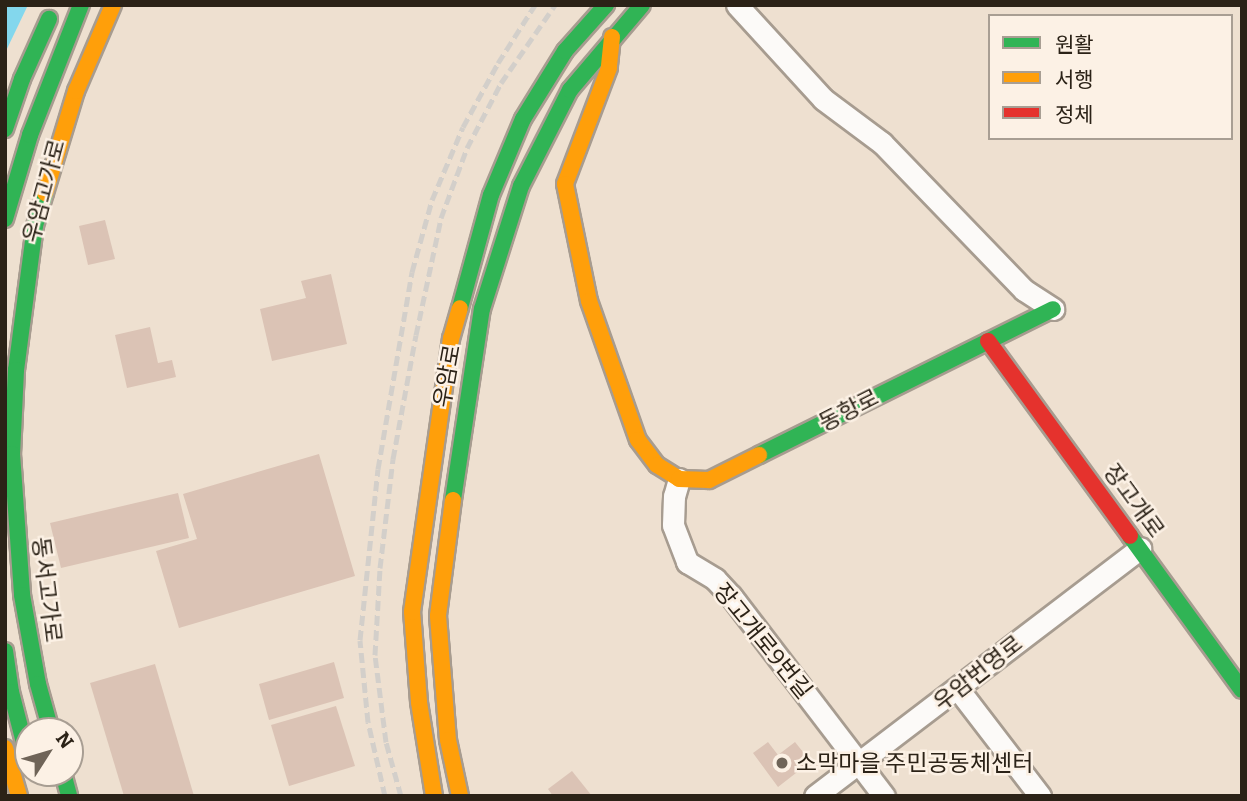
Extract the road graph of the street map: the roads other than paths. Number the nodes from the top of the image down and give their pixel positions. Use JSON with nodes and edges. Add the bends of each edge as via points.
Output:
{"nodes":[{"id":1,"x":55,"y":5,"type":"edge"},
{"id":2,"x":81,"y":5,"type":"edge"},
{"id":3,"x":113,"y":5,"type":"edge"},
{"id":4,"x":606,"y":5,"type":"edge"},
{"id":5,"x":642,"y":5,"type":"edge"},
{"id":6,"x":737,"y":5,"type":"edge"},
{"id":7,"x":612,"y":37,"type":"junction"},
{"id":8,"x":5,"y":129,"type":"edge"},
{"id":9,"x":5,"y":219,"type":"edge"},
{"id":10,"x":44,"y":288,"type":"dead end"},
{"id":11,"x":1053,"y":309,"type":"joint"},
{"id":12,"x":40,"y":313,"type":"dead end"},
{"id":13,"x":988,"y":341,"type":"junction"},
{"id":14,"x":33,"y":377,"type":"dead end"},
{"id":15,"x":31,"y":415,"type":"dead end"},
{"id":16,"x":678,"y":479,"type":"junction"},
{"id":17,"x":32,"y":491,"type":"dead end"},
{"id":18,"x":35,"y":542,"type":"dead end"},
{"id":19,"x":1140,"y":548,"type":"junction"},
{"id":20,"x":5,"y":651,"type":"edge"},
{"id":21,"x":50,"y":658,"type":"dead end"},
{"id":22,"x":958,"y":689,"type":"junction"},
{"id":23,"x":1242,"y":690,"type":"edge"},
{"id":24,"x":17,"y":717,"type":"edge"},
{"id":25,"x":47,"y":717,"type":"edge"},
{"id":26,"x":59,"y":717,"type":"edge"},
{"id":27,"x":5,"y":748,"type":"edge"},
{"id":28,"x":859,"y":763,"type":"junction"},
{"id":29,"x":19,"y":796,"type":"edge"},
{"id":30,"x":434,"y":796,"type":"edge"},
{"id":31,"x":460,"y":796,"type":"edge"},
{"id":32,"x":815,"y":796,"type":"edge"},
{"id":33,"x":884,"y":796,"type":"edge"},
{"id":34,"x":1040,"y":796,"type":"edge"}],
"edges":[{"from":1,"to":8,"type":"main road"},
{"from":2,"to":9,"type":"main road","via":[[30,135]]},
{"from":3,"to":25,"type":"main road","name":"동서고가로","via":[[76,91],[35,226],[16,370],[12,454],[22,595]]},
{"from":4,"to":30,"type":"main road","name":"우암로","via":[[565,51],[523,119],[491,195],[451,339],[412,612],[419,702]]},
{"from":5,"to":7,"type":"main road","name":"우암로"},
{"from":6,"to":11,"type":"street","name":"동항로","via":[[823,99],[882,143],[1024,290]]},
{"from":7,"to":16,"type":"main road","via":[[609,68],[565,184],[589,301],[638,440],[657,465]]},
{"from":7,"to":31,"type":"main road","name":"우암로","via":[[570,90],[521,186],[482,309],[463,416],[438,617],[448,740]]},
{"from":10,"to":12,"type":"main road"},
{"from":11,"to":13,"type":"main road","name":"동항로"},
{"from":13,"to":16,"type":"main road","name":"동항로","via":[[709,480]]},
{"from":13,"to":19,"type":"main road","name":"장고개로"},
{"from":14,"to":15,"type":"main road"},
{"from":16,"to":28,"type":"street","name":"장고개로9번길","via":[[673,525],[687,562],[732,596]]},
{"from":17,"to":18,"type":"main road"},
{"from":19,"to":22,"type":"street","name":"우암번영로"},
{"from":19,"to":23,"type":"main road","name":"장고개로"},
{"from":20,"to":24,"type":"main road"},
{"from":21,"to":26,"type":"main road"},
{"from":22,"to":28,"type":"street","name":"우암번영로"},
{"from":22,"to":34,"type":"street"},
{"from":27,"to":29,"type":"main road"},
{"from":28,"to":32,"type":"street","name":"우암번영로"},
{"from":28,"to":33,"type":"street","name":"장고개로9번길"}]}
